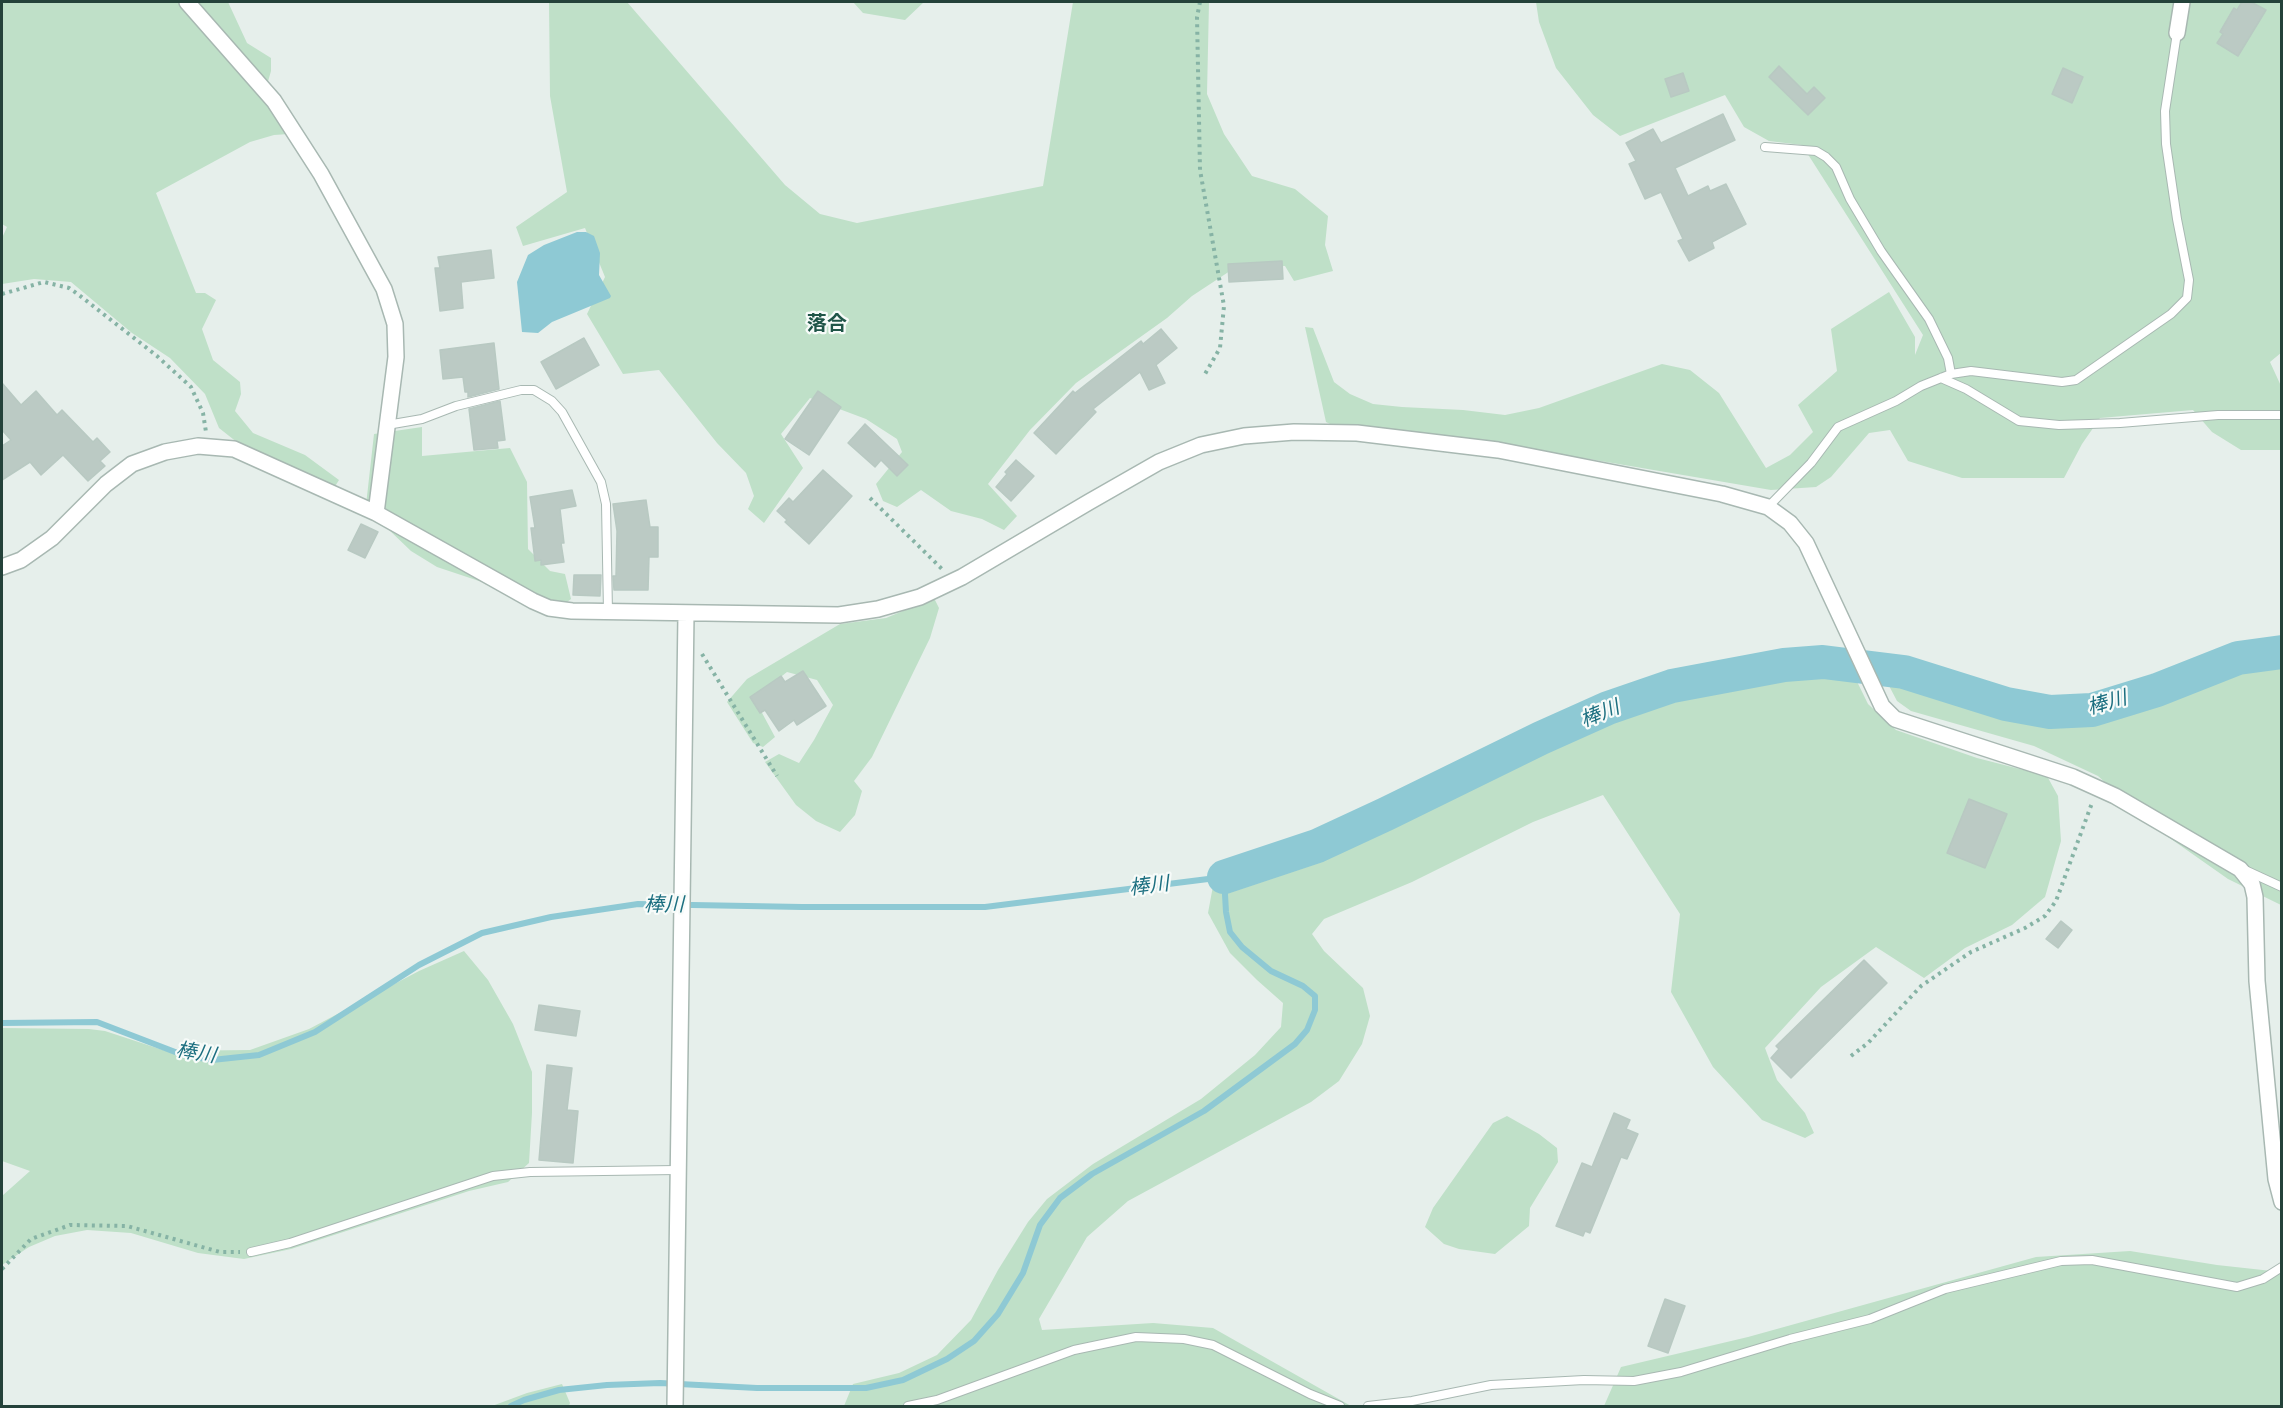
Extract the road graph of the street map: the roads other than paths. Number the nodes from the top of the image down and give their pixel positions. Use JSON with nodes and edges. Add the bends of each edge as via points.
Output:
{"nodes":[{"id":1,"x":188,"y":2,"type":"edge"},
{"id":2,"x":2182,"y":2,"type":"edge"},
{"id":3,"x":2177,"y":33,"type":"joint"},
{"id":4,"x":1765,"y":147,"type":"dead end"},
{"id":5,"x":1951,"y":374,"type":"junction"},
{"id":6,"x":1941,"y":378,"type":"junction"},
{"id":7,"x":2282,"y":415,"type":"edge"},
{"id":8,"x":387,"y":425,"type":"junction"},
{"id":9,"x":1768,"y":507,"type":"junction"},
{"id":10,"x":376,"y":513,"type":"junction"},
{"id":11,"x":2,"y":567,"type":"edge"},
{"id":12,"x":608,"y":612,"type":"junction"},
{"id":13,"x":686,"y":614,"type":"junction"},
{"id":14,"x":2240,"y":868,"type":"junction"},
{"id":15,"x":2282,"y":887,"type":"edge"},
{"id":16,"x":677,"y":1170,"type":"junction"},
{"id":17,"x":2282,"y":1202,"type":"edge"},
{"id":18,"x":251,"y":1252,"type":"road end"},
{"id":19,"x":2282,"y":1267,"type":"edge"},
{"id":20,"x":675,"y":1407,"type":"edge"},
{"id":21,"x":908,"y":1407,"type":"edge"},
{"id":22,"x":1340,"y":1407,"type":"edge"},
{"id":23,"x":1368,"y":1407,"type":"edge"}],
"edges":[{"from":1,"to":8,"type":"street","via":[[274,101],[321,174],[384,289],[395,324],[396,357]]},
{"from":2,"to":3,"type":"street"},
{"from":3,"to":5,"type":"lane","via":[[2164,111],[2176,219],[2189,280],[2187,298],[2171,314],[2076,380],[2062,382],[1971,371]]},
{"from":4,"to":5,"type":"lane","via":[[1816,151],[1836,167],[1881,251],[1929,319],[1948,358]]},
{"from":5,"to":6,"type":"lane"},
{"from":6,"to":7,"type":"lane","via":[[2019,421],[2059,426],[2218,415]]},
{"from":6,"to":9,"type":"lane","via":[[1838,427],[1811,463]]},
{"from":8,"to":10,"type":"street"},
{"from":8,"to":12,"type":"lane","via":[[422,419],[521,390],[534,390],[552,401],[601,482],[606,504]]},
{"from":9,"to":13,"type":"street","via":[[1722,494],[1498,450],[1357,433],[1244,435],[1201,445],[1159,462],[962,577],[920,597],[840,615]]},
{"from":9,"to":14,"type":"street","via":[[1790,523],[1806,543],[1882,706],[1895,719],[2073,777],[2166,824]]},
{"from":10,"to":11,"type":"street","via":[[234,449],[198,446],[132,464],[52,538],[21,560]]},
{"from":10,"to":12,"type":"street","via":[[549,608]]},
{"from":12,"to":13,"type":"street"},
{"from":13,"to":16,"type":"street"},
{"from":14,"to":15,"type":"lane"},
{"from":14,"to":17,"type":"street","via":[[2252,884],[2255,897],[2257,981],[2276,1179]]},
{"from":16,"to":18,"type":"lane","via":[[493,1176],[290,1243]]},
{"from":16,"to":20,"type":"street"},
{"from":19,"to":23,"type":"lane","via":[[2263,1279],[2236,1287],[2092,1260],[2061,1261],[1946,1289],[1870,1319],[1634,1382],[1584,1380],[1491,1385]]},
{"from":21,"to":22,"type":"lane","via":[[1074,1350],[1136,1337],[1213,1345]]}]}
